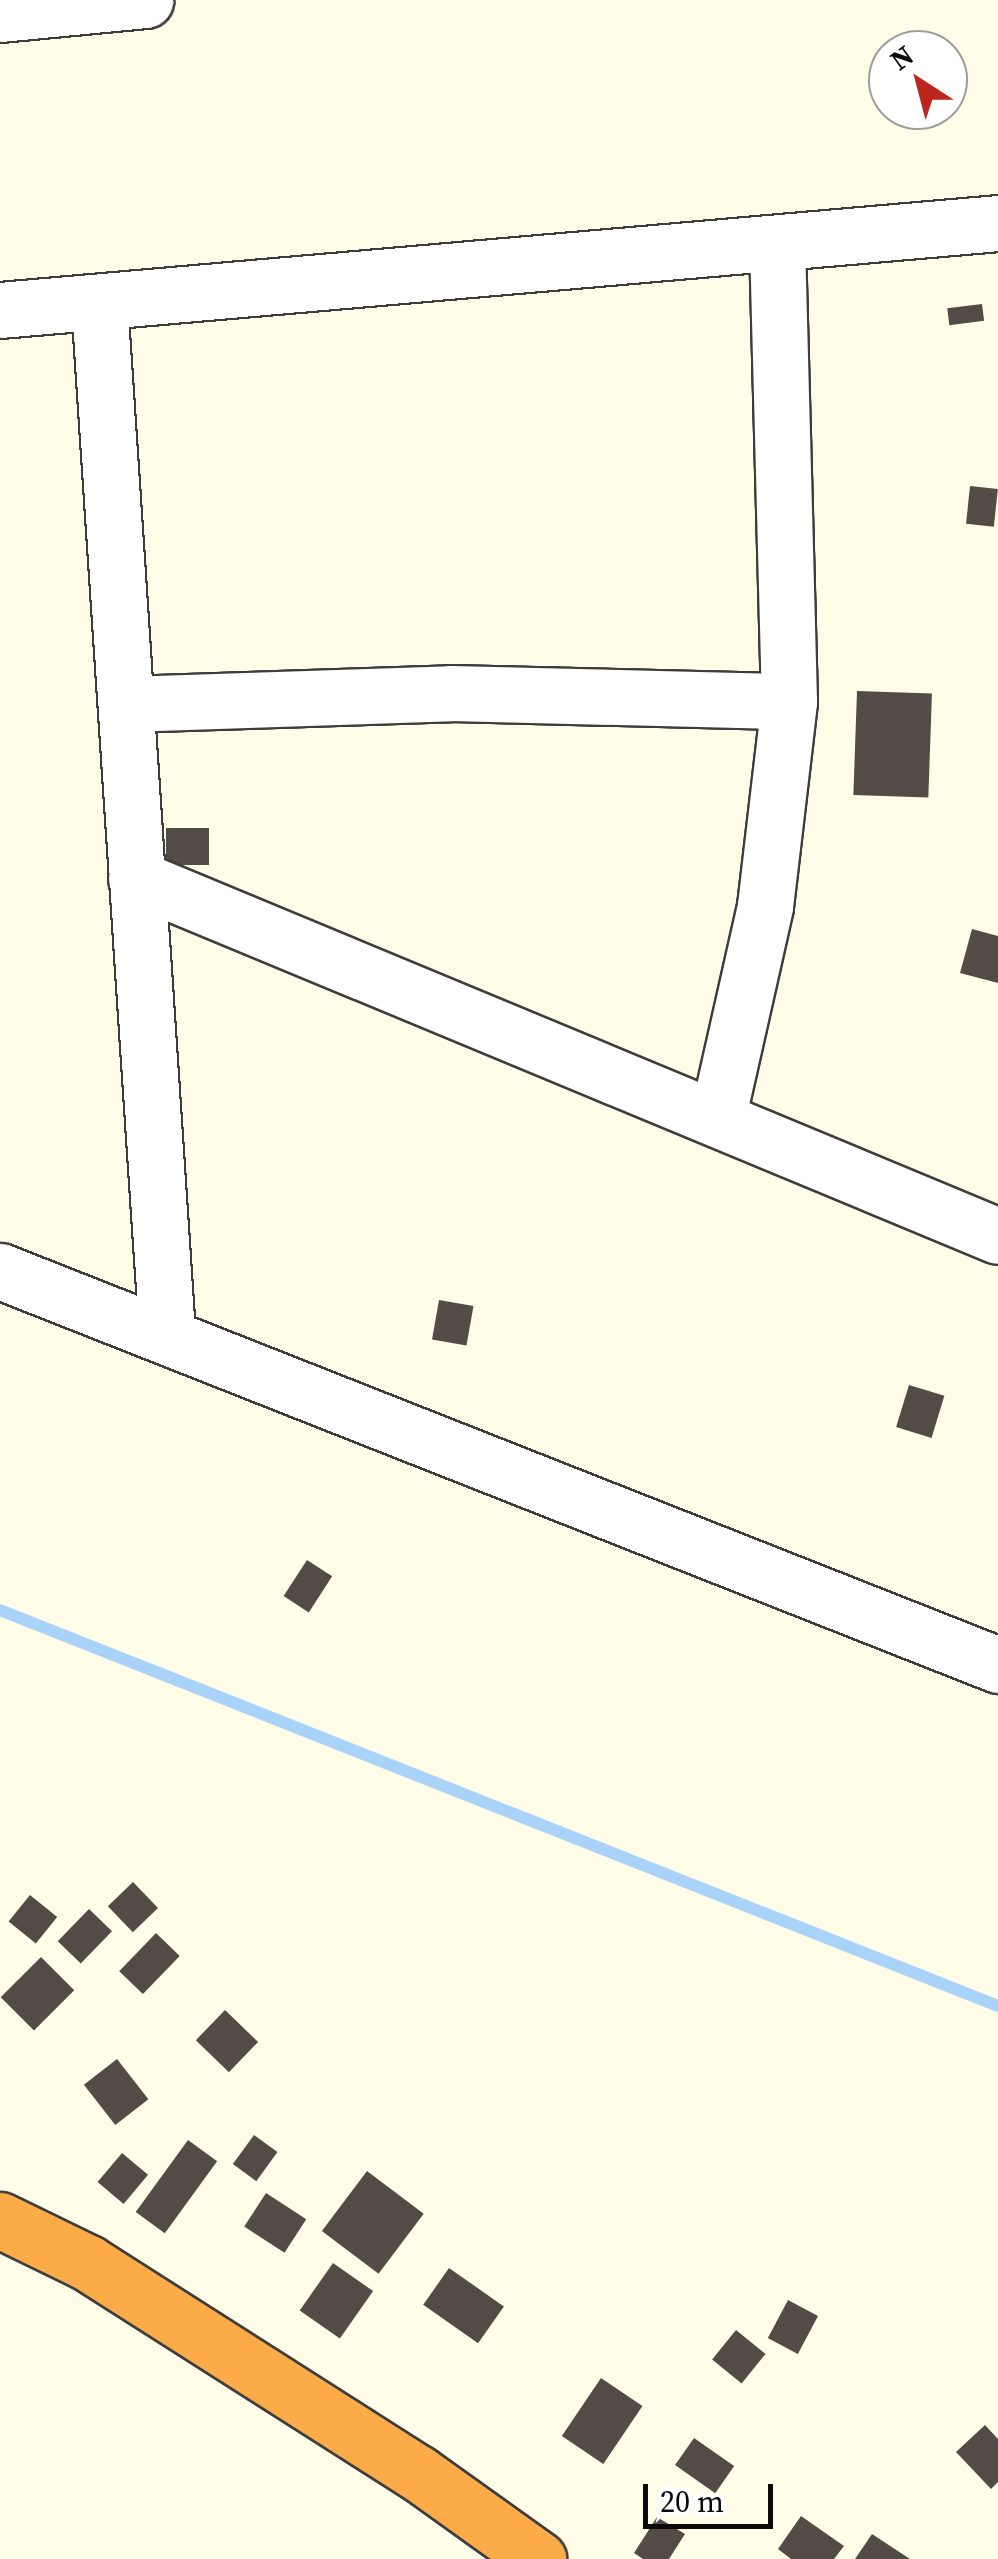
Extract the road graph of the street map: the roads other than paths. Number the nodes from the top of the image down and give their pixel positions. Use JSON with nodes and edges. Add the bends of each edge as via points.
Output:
{"nodes":[{"id":1,"x":145,"y":0,"type":"edge"},
{"id":2,"x":0,"y":14,"type":"edge"},
{"id":3,"x":998,"y":223,"type":"edge"},
{"id":4,"x":777,"y":243,"type":"junction"},
{"id":5,"x":100,"y":302,"type":"junction"},
{"id":6,"x":0,"y":310,"type":"edge"},
{"id":7,"x":789,"y":702,"type":"junction"},
{"id":8,"x":126,"y":704,"type":"junction"},
{"id":9,"x":136,"y":878,"type":"junction"},
{"id":10,"x":718,"y":1115,"type":"junction"},
{"id":11,"x":998,"y":1236,"type":"edge"},
{"id":12,"x":0,"y":1271,"type":"edge"},
{"id":13,"x":167,"y":1333,"type":"junction"},
{"id":14,"x":998,"y":1665,"type":"edge"},
{"id":15,"x":0,"y":2220,"type":"edge"},
{"id":16,"x":538,"y":2559,"type":"edge"}],
"edges":[{"from":1,"to":2,"type":"street"},
{"from":3,"to":4,"type":"street"},
{"from":4,"to":5,"type":"street"},
{"from":4,"to":7,"type":"street"},
{"from":5,"to":6,"type":"street"},
{"from":5,"to":8,"type":"street"},
{"from":7,"to":8,"type":"street","via":[[451,693]]},
{"from":7,"to":10,"type":"street","via":[[764,906]]},
{"from":8,"to":9,"type":"street"},
{"from":9,"to":10,"type":"street"},
{"from":9,"to":13,"type":"street"},
{"from":10,"to":11,"type":"street"},
{"from":12,"to":13,"type":"street"},
{"from":13,"to":14,"type":"street"},
{"from":15,"to":16,"type":"highway","via":[[88,2263],[418,2473]]}]}
